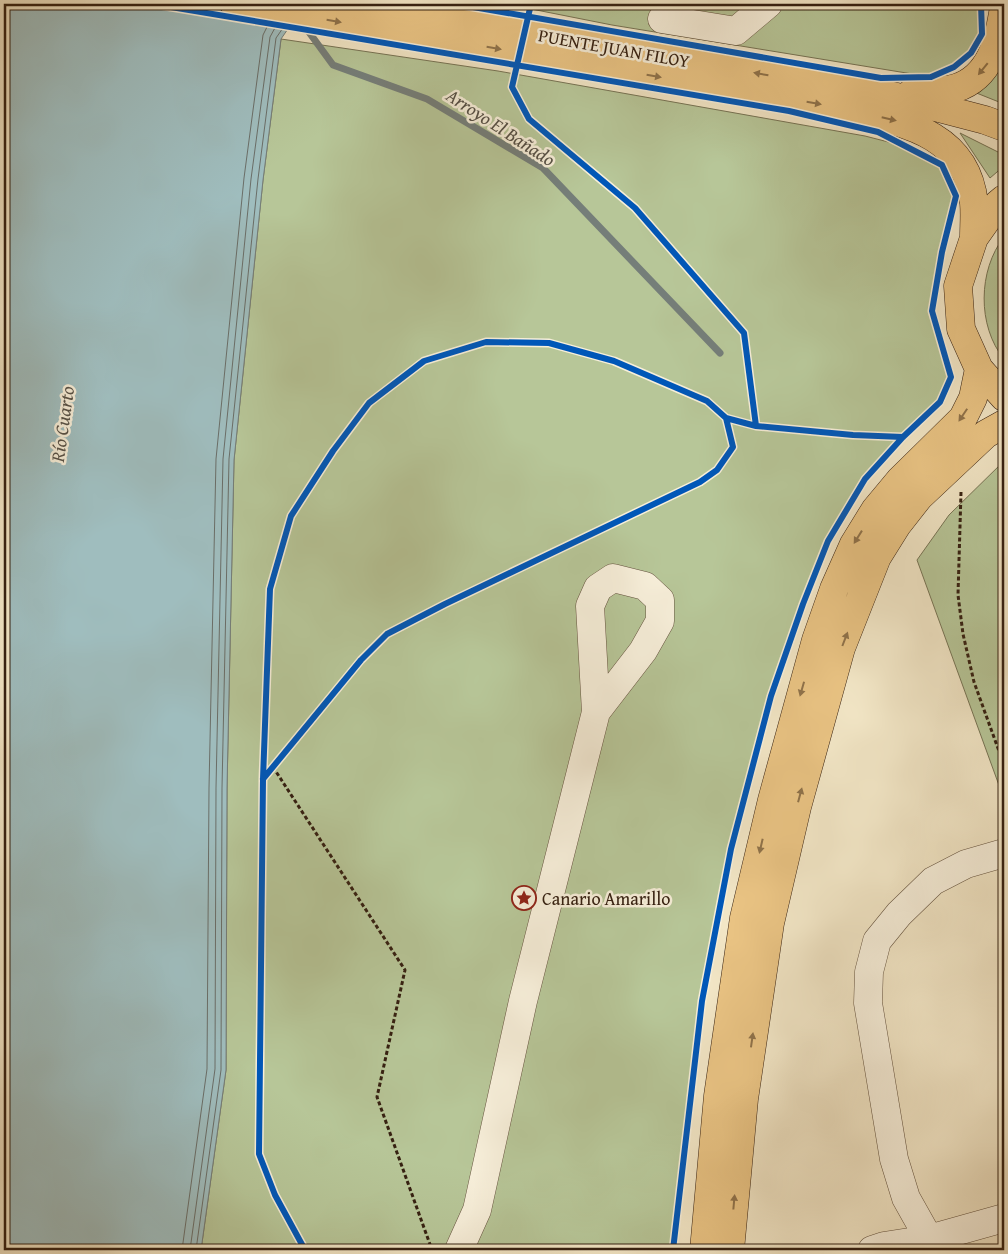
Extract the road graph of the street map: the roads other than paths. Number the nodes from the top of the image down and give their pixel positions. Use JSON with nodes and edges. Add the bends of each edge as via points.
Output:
{"nodes":[{"id":1,"x":234,"y":4,"type":"edge"},
{"id":2,"x":354,"y":4,"type":"edge"},
{"id":3,"x":768,"y":4,"type":"edge"},
{"id":4,"x":1004,"y":7,"type":"edge"},
{"id":5,"x":662,"y":19,"type":"dead end"},
{"id":6,"x":893,"y":96,"type":"junction"},
{"id":7,"x":842,"y":98,"type":"junction"},
{"id":8,"x":1004,"y":127,"type":"edge"},
{"id":9,"x":1004,"y":199,"type":"edge"},
{"id":10,"x":974,"y":238,"type":"junction"},
{"id":11,"x":979,"y":369,"type":"junction"},
{"id":12,"x":1004,"y":397,"type":"edge"},
{"id":13,"x":1004,"y":424,"type":"edge"},
{"id":14,"x":596,"y":712,"type":"dead end"},
{"id":15,"x":1004,"y":853,"type":"edge"},
{"id":16,"x":477,"y":1210,"type":"junction"},
{"id":17,"x":1004,"y":1218,"type":"edge"},
{"id":18,"x":930,"y":1245,"type":"edge"},
{"id":19,"x":459,"y":1250,"type":"edge"},
{"id":20,"x":477,"y":1250,"type":"edge"},
{"id":21,"x":704,"y":1250,"type":"edge"},
{"id":22,"x":730,"y":1250,"type":"edge"},
{"id":23,"x":872,"y":1250,"type":"edge"}],
"edges":[{"from":1,"to":7,"type":"main road","name":"PUENTE JUAN FILOY","one_way":true},
{"from":7,"to":2,"type":"main road","name":"PUENTE JUAN FILOY","one_way":true},
{"from":3,"to":5,"type":"street","via":[[736,31]]},
{"from":4,"to":6,"type":"main road","one_way":true,"via":[[1001,30],[986,66],[975,78],[955,88]]},
{"from":6,"to":7,"type":"main road"},
{"from":6,"to":8,"type":"main road"},
{"from":7,"to":10,"type":"main road","one_way":true,"via":[[924,132],[946,145],[959,160],[969,182],[974,203]]},
{"from":9,"to":10,"type":"main road"},
{"from":10,"to":11,"type":"main road","via":[[958,286],[962,329]]},
{"from":11,"to":12,"type":"main road"},
{"from":11,"to":21,"type":"main road","one_way":true,"via":[[974,398],[962,418],[900,480],[875,510],[854,544],[816,640],[774,792],[744,918],[718,1096]]},
{"from":22,"to":13,"type":"main road","one_way":true,"via":[[744,1099],[770,922],[797,807],[841,648],[877,557],[897,525],[920,497],[986,434]]},
{"from":14,"to":16,"type":"street","via":[[523,1001]]},
{"from":15,"to":18,"type":"street","via":[[966,864],[933,881],[899,914],[877,942],[869,972],[868,1003],[894,1159],[906,1198]]},
{"from":16,"to":19,"type":"street"},
{"from":16,"to":20,"type":"street"},
{"from":17,"to":18,"type":"street"},
{"from":18,"to":23,"type":"street","via":[[884,1246]]}]}
